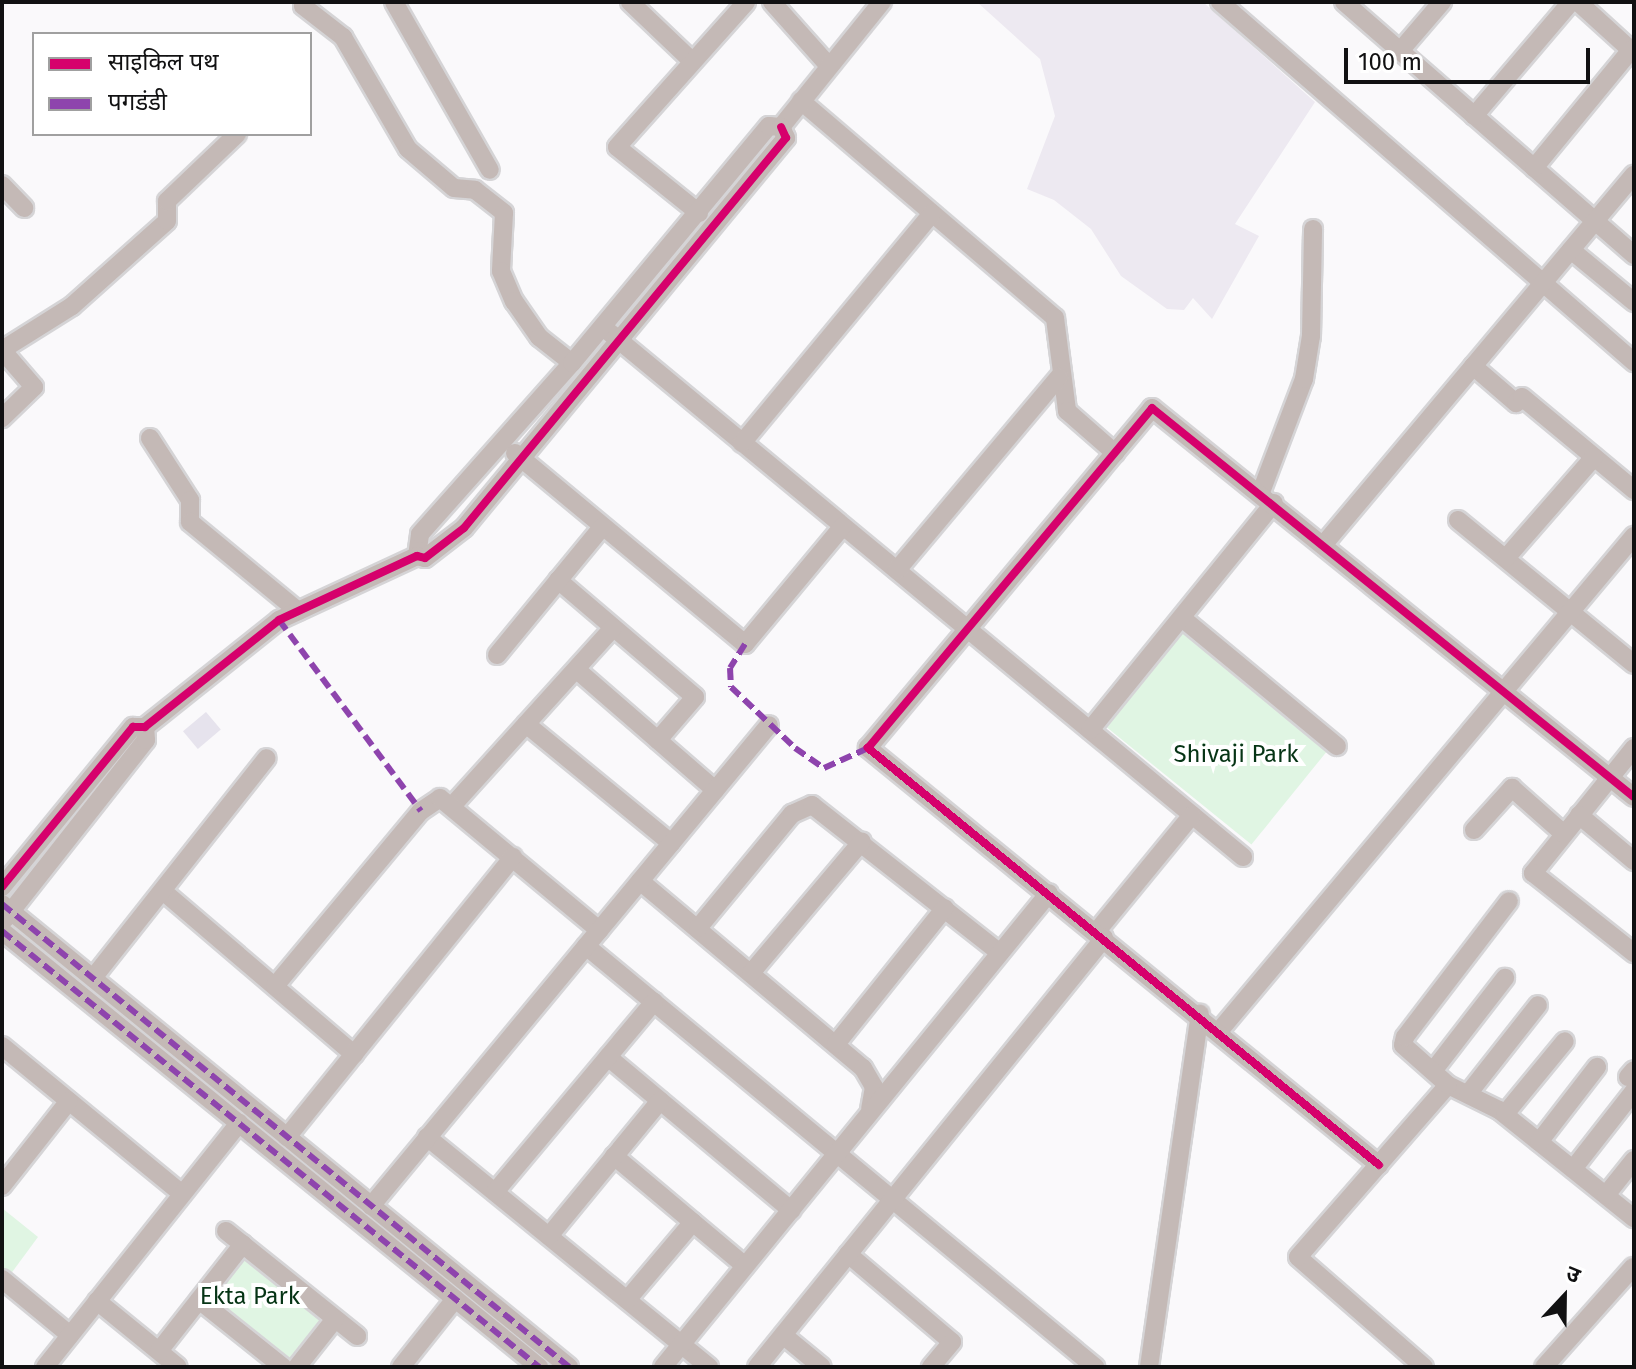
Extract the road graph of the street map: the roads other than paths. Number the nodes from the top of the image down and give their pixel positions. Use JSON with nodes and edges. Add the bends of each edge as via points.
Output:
{"nodes":[{"id":1,"x":305,"y":2,"type":"edge"},
{"id":2,"x":394,"y":2,"type":"edge"},
{"id":3,"x":630,"y":2,"type":"edge"},
{"id":4,"x":746,"y":2,"type":"edge"},
{"id":5,"x":772,"y":2,"type":"edge"},
{"id":6,"x":882,"y":2,"type":"edge"},
{"id":7,"x":1344,"y":2,"type":"edge"},
{"id":8,"x":1442,"y":2,"type":"edge"},
{"id":9,"x":1571,"y":2,"type":"edge"},
{"id":10,"x":1578,"y":2,"type":"edge"},
{"id":11,"x":1228,"y":4,"type":"edge"},
{"id":12,"x":1400,"y":51,"type":"junction"},
{"id":13,"x":1632,"y":51,"type":"edge"},
{"id":14,"x":691,"y":60,"type":"junction"},
{"id":15,"x":829,"y":66,"type":"junction"},
{"id":16,"x":801,"y":101,"type":"junction"},
{"id":17,"x":1474,"y":116,"type":"junction"},
{"id":18,"x":779,"y":130,"type":"junction"},
{"id":19,"x":235,"y":136,"type":"edge"},
{"id":20,"x":1534,"y":168,"type":"junction"},
{"id":21,"x":490,"y":170,"type":"dead end"},
{"id":22,"x":1634,"y":175,"type":"edge"},
{"id":23,"x":2,"y":185,"type":"edge"},
{"id":24,"x":24,"y":208,"type":"dead end"},
{"id":25,"x":699,"y":213,"type":"junction"},
{"id":26,"x":932,"y":213,"type":"junction"},
{"id":27,"x":1595,"y":221,"type":"junction"},
{"id":28,"x":1313,"y":229,"type":"dead end"},
{"id":29,"x":1571,"y":250,"type":"junction"},
{"id":30,"x":1634,"y":255,"type":"edge"},
{"id":31,"x":1544,"y":282,"type":"junction"},
{"id":32,"x":1634,"y":302,"type":"edge"},
{"id":33,"x":603,"y":327,"type":"junction"},
{"id":34,"x":620,"y":342,"type":"junction"},
{"id":35,"x":2,"y":350,"type":"edge"},
{"id":36,"x":1634,"y":362,"type":"edge"},
{"id":37,"x":572,"y":363,"type":"junction"},
{"id":38,"x":1473,"y":366,"type":"junction"},
{"id":39,"x":1059,"y":377,"type":"junction"},
{"id":40,"x":2,"y":418,"type":"edge"},
{"id":41,"x":150,"y":438,"type":"dead end"},
{"id":42,"x":503,"y":443,"type":"junction"},
{"id":43,"x":742,"y":443,"type":"junction"},
{"id":44,"x":1115,"y":453,"type":"junction"},
{"id":45,"x":1594,"y":457,"type":"junction"},
{"id":46,"x":522,"y":460,"type":"junction"},
{"id":47,"x":1634,"y":490,"type":"edge"},
{"id":48,"x":1268,"y":497,"type":"junction"},
{"id":49,"x":1458,"y":520,"type":"dead end"},
{"id":50,"x":843,"y":526,"type":"junction"},
{"id":51,"x":602,"y":527,"type":"junction"},
{"id":52,"x":1634,"y":536,"type":"edge"},
{"id":53,"x":1324,"y":544,"type":"junction"},
{"id":54,"x":417,"y":556,"type":"junction"},
{"id":55,"x":1506,"y":558,"type":"junction"},
{"id":56,"x":897,"y":570,"type":"junction"},
{"id":57,"x":558,"y":580,"type":"junction"},
{"id":58,"x":298,"y":611,"type":"junction"},
{"id":59,"x":1570,"y":612,"type":"junction"},
{"id":60,"x":1182,"y":618,"type":"junction"},
{"id":61,"x":613,"y":628,"type":"junction"},
{"id":62,"x":968,"y":629,"type":"junction"},
{"id":63,"x":497,"y":655,"type":"dead end"},
{"id":64,"x":1634,"y":664,"type":"edge"},
{"id":65,"x":577,"y":670,"type":"junction"},
{"id":66,"x":1504,"y":691,"type":"junction"},
{"id":67,"x":526,"y":724,"type":"junction"},
{"id":68,"x":769,"y":725,"type":"dead end"},
{"id":69,"x":145,"y":727,"type":"junction"},
{"id":70,"x":1090,"y":730,"type":"junction"},
{"id":71,"x":658,"y":740,"type":"junction"},
{"id":72,"x":1337,"y":746,"type":"dead end"},
{"id":73,"x":1634,"y":748,"type":"edge"},
{"id":74,"x":267,"y":758,"type":"dead end"},
{"id":75,"x":1609,"y":777,"type":"junction"},
{"id":76,"x":715,"y":790,"type":"junction"},
{"id":77,"x":1634,"y":797,"type":"edge"},
{"id":78,"x":452,"y":806,"type":"junction"},
{"id":79,"x":1192,"y":815,"type":"junction"},
{"id":80,"x":1579,"y":815,"type":"junction"},
{"id":81,"x":1474,"y":830,"type":"dead end"},
{"id":82,"x":1564,"y":834,"type":"junction"},
{"id":83,"x":862,"y":841,"type":"junction"},
{"id":84,"x":671,"y":843,"type":"junction"},
{"id":85,"x":513,"y":857,"type":"junction"},
{"id":86,"x":1243,"y":857,"type":"dead end"},
{"id":87,"x":1634,"y":861,"type":"edge"},
{"id":88,"x":640,"y":881,"type":"junction"},
{"id":89,"x":2,"y":887,"type":"edge"},
{"id":90,"x":164,"y":892,"type":"junction"},
{"id":91,"x":1049,"y":893,"type":"junction"},
{"id":92,"x":1509,"y":901,"type":"dead end"},
{"id":93,"x":945,"y":908,"type":"junction"},
{"id":94,"x":5,"y":913,"type":"edge"},
{"id":95,"x":698,"y":928,"type":"junction"},
{"id":96,"x":599,"y":930,"type":"junction"},
{"id":97,"x":2,"y":931,"type":"edge"},
{"id":98,"x":1100,"y":934,"type":"junction"},
{"id":99,"x":586,"y":946,"type":"junction"},
{"id":100,"x":1000,"y":953,"type":"junction"},
{"id":101,"x":1634,"y":953,"type":"edge"},
{"id":102,"x":751,"y":973,"type":"junction"},
{"id":103,"x":93,"y":978,"type":"junction"},
{"id":104,"x":1505,"y":978,"type":"dead end"},
{"id":105,"x":275,"y":986,"type":"junction"},
{"id":106,"x":654,"y":1002,"type":"junction"},
{"id":107,"x":1538,"y":1005,"type":"dead end"},
{"id":108,"x":1200,"y":1014,"type":"junction"},
{"id":109,"x":1220,"y":1030,"type":"junction"},
{"id":110,"x":1565,"y":1041,"type":"dead end"},
{"id":111,"x":836,"y":1044,"type":"junction"},
{"id":112,"x":8,"y":1051,"type":"edge"},
{"id":113,"x":354,"y":1054,"type":"junction"},
{"id":114,"x":608,"y":1057,"type":"junction"},
{"id":115,"x":1597,"y":1067,"type":"dead end"},
{"id":116,"x":1433,"y":1071,"type":"junction"},
{"id":117,"x":2,"y":1073,"type":"edge"},
{"id":118,"x":1632,"y":1079,"type":"edge"},
{"id":119,"x":1445,"y":1088,"type":"junction"},
{"id":120,"x":1468,"y":1094,"type":"junction"},
{"id":121,"x":69,"y":1101,"type":"junction"},
{"id":122,"x":660,"y":1101,"type":"junction"},
{"id":123,"x":1505,"y":1114,"type":"junction"},
{"id":124,"x":868,"y":1116,"type":"junction"},
{"id":125,"x":239,"y":1123,"type":"junction"},
{"id":126,"x":287,"y":1137,"type":"junction"},
{"id":127,"x":427,"y":1137,"type":"junction"},
{"id":128,"x":1539,"y":1142,"type":"junction"},
{"id":129,"x":837,"y":1154,"type":"junction"},
{"id":130,"x":614,"y":1156,"type":"junction"},
{"id":131,"x":1634,"y":1160,"type":"edge"},
{"id":132,"x":1379,"y":1165,"type":"junction"},
{"id":133,"x":1573,"y":1169,"type":"junction"},
{"id":134,"x":2,"y":1186,"type":"edge"},
{"id":135,"x":495,"y":1192,"type":"junction"},
{"id":136,"x":182,"y":1194,"type":"junction"},
{"id":137,"x":1606,"y":1195,"type":"junction"},
{"id":138,"x":892,"y":1200,"type":"junction"},
{"id":139,"x":371,"y":1206,"type":"junction"},
{"id":140,"x":791,"y":1210,"type":"junction"},
{"id":141,"x":1634,"y":1218,"type":"edge"},
{"id":142,"x":693,"y":1222,"type":"junction"},
{"id":143,"x":226,"y":1231,"type":"dead end"},
{"id":144,"x":549,"y":1236,"type":"junction"},
{"id":145,"x":243,"y":1244,"type":"junction"},
{"id":146,"x":848,"y":1254,"type":"junction"},
{"id":147,"x":745,"y":1266,"type":"junction"},
{"id":148,"x":1633,"y":1267,"type":"edge"},
{"id":149,"x":2,"y":1279,"type":"edge"},
{"id":150,"x":455,"y":1299,"type":"junction"},
{"id":151,"x":199,"y":1300,"type":"junction"},
{"id":152,"x":627,"y":1300,"type":"junction"},
{"id":153,"x":97,"y":1301,"type":"junction"},
{"id":154,"x":335,"y":1319,"type":"junction"},
{"id":155,"x":70,"y":1335,"type":"junction"},
{"id":156,"x":783,"y":1335,"type":"junction"},
{"id":157,"x":357,"y":1336,"type":"dead end"},
{"id":158,"x":681,"y":1345,"type":"junction"},
{"id":159,"x":159,"y":1351,"type":"junction"},
{"id":160,"x":47,"y":1366,"type":"edge"},
{"id":161,"x":178,"y":1367,"type":"edge"},
{"id":162,"x":283,"y":1367,"type":"edge"},
{"id":163,"x":297,"y":1367,"type":"edge"},
{"id":164,"x":401,"y":1367,"type":"edge"},
{"id":165,"x":539,"y":1367,"type":"edge"},
{"id":166,"x":569,"y":1367,"type":"edge"},
{"id":167,"x":663,"y":1367,"type":"edge"},
{"id":168,"x":709,"y":1367,"type":"edge"},
{"id":169,"x":757,"y":1367,"type":"edge"},
{"id":170,"x":822,"y":1367,"type":"edge"},
{"id":171,"x":931,"y":1367,"type":"edge"},
{"id":172,"x":1095,"y":1367,"type":"edge"},
{"id":173,"x":1149,"y":1367,"type":"edge"},
{"id":174,"x":1424,"y":1367,"type":"edge"},
{"id":175,"x":1544,"y":1367,"type":"edge"}],
"edges":[{"from":1,"to":37,"type":"street","via":[[303,6],[343,37],[408,149],[454,188],[475,190],[504,213],[501,271],[514,301],[539,337]]},
{"from":2,"to":21,"type":"street"},
{"from":3,"to":14,"type":"street"},
{"from":4,"to":14,"type":"street"},
{"from":5,"to":15,"type":"street"},
{"from":6,"to":15,"type":"street"},
{"from":7,"to":12,"type":"street"},
{"from":8,"to":12,"type":"street"},
{"from":9,"to":17,"type":"street"},
{"from":10,"to":13,"type":"street"},
{"from":11,"to":31,"type":"street"},
{"from":12,"to":17,"type":"street"},
{"from":13,"to":20,"type":"street"},
{"from":14,"to":25,"type":"street","via":[[617,147]]},
{"from":15,"to":16,"type":"street"},
{"from":16,"to":18,"type":"street"},
{"from":16,"to":26,"type":"street"},
{"from":17,"to":20,"type":"street"},
{"from":18,"to":25,"type":"street"},
{"from":18,"to":34,"type":"street"},
{"from":19,"to":35,"type":"street","via":[[167,201],[167,221],[72,306]]},
{"from":20,"to":27,"type":"street"},
{"from":22,"to":27,"type":"street"},
{"from":23,"to":24,"type":"street"},
{"from":25,"to":33,"type":"street"},
{"from":26,"to":39,"type":"street","via":[[1055,318]]},
{"from":26,"to":43,"type":"street"},
{"from":27,"to":29,"type":"street"},
{"from":27,"to":30,"type":"street"},
{"from":28,"to":48,"type":"street","via":[[1311,336],[1304,379]]},
{"from":29,"to":31,"type":"street"},
{"from":29,"to":32,"type":"street"},
{"from":31,"to":36,"type":"street"},
{"from":31,"to":38,"type":"street"},
{"from":33,"to":34,"type":"street"},
{"from":33,"to":37,"type":"street"},
{"from":34,"to":43,"type":"street"},
{"from":34,"to":46,"type":"street"},
{"from":35,"to":40,"type":"street","via":[[34,387]]},
{"from":37,"to":42,"type":"street"},
{"from":38,"to":45,"type":"street","via":[[1516,403],[1522,397]]},
{"from":38,"to":53,"type":"street"},
{"from":39,"to":44,"type":"street","via":[[1067,411]]},
{"from":39,"to":56,"type":"street"},
{"from":41,"to":58,"type":"street","via":[[190,500],[190,522]]},
{"from":42,"to":46,"type":"street"},
{"from":42,"to":54,"type":"street","via":[[420,534]]},
{"from":43,"to":50,"type":"street"},
{"from":44,"to":48,"type":"street","via":[[1152,408],[1160,410]]},
{"from":44,"to":62,"type":"street"},
{"from":45,"to":47,"type":"street"},
{"from":45,"to":55,"type":"street"},
{"from":46,"to":51,"type":"street"},
{"from":46,"to":54,"type":"street","via":[[447,544],[425,558]]},
{"from":48,"to":53,"type":"street"},
{"from":48,"to":60,"type":"street"},
{"from":49,"to":55,"type":"street"},
{"from":50,"to":51,"type":"street","via":[[745,644]]},
{"from":50,"to":56,"type":"street"},
{"from":51,"to":57,"type":"street"},
{"from":52,"to":59,"type":"street"},
{"from":53,"to":66,"type":"street"},
{"from":54,"to":58,"type":"street"},
{"from":55,"to":59,"type":"street"},
{"from":56,"to":62,"type":"street"},
{"from":57,"to":61,"type":"street"},
{"from":57,"to":63,"type":"street"},
{"from":58,"to":69,"type":"street","via":[[279,620]]},
{"from":59,"to":64,"type":"street"},
{"from":59,"to":66,"type":"street"},
{"from":60,"to":70,"type":"street"},
{"from":60,"to":72,"type":"street"},
{"from":61,"to":65,"type":"street"},
{"from":61,"to":71,"type":"street","via":[[695,697]]},
{"from":62,"to":70,"type":"street"},
{"from":62,"to":91,"type":"street","via":[[868,748]]},
{"from":65,"to":67,"type":"street"},
{"from":65,"to":71,"type":"street"},
{"from":66,"to":75,"type":"street"},
{"from":66,"to":109,"type":"street"},
{"from":67,"to":78,"type":"street"},
{"from":67,"to":84,"type":"street"},
{"from":68,"to":76,"type":"street"},
{"from":69,"to":89,"type":"street","via":[[133,727]]},
{"from":69,"to":94,"type":"street","via":[[146,740]]},
{"from":70,"to":79,"type":"street"},
{"from":71,"to":76,"type":"street"},
{"from":73,"to":75,"type":"street"},
{"from":74,"to":90,"type":"street"},
{"from":75,"to":77,"type":"street"},
{"from":75,"to":80,"type":"street"},
{"from":76,"to":84,"type":"street"},
{"from":78,"to":85,"type":"street"},
{"from":78,"to":105,"type":"street","via":[[440,798],[421,811]]},
{"from":79,"to":86,"type":"street"},
{"from":79,"to":98,"type":"street"},
{"from":80,"to":82,"type":"street"},
{"from":80,"to":87,"type":"street"},
{"from":81,"to":82,"type":"street","via":[[1512,788]]},
{"from":82,"to":101,"type":"street","via":[[1533,873]]},
{"from":83,"to":93,"type":"street"},
{"from":83,"to":95,"type":"street","via":[[819,806],[805,806]]},
{"from":83,"to":102,"type":"street"},
{"from":84,"to":88,"type":"street"},
{"from":85,"to":96,"type":"street"},
{"from":85,"to":113,"type":"street"},
{"from":88,"to":95,"type":"street"},
{"from":88,"to":96,"type":"street"},
{"from":90,"to":103,"type":"street"},
{"from":90,"to":105,"type":"street"},
{"from":91,"to":98,"type":"street"},
{"from":91,"to":100,"type":"street"},
{"from":92,"to":116,"type":"street","via":[[1405,1037],[1403,1045]]},
{"from":93,"to":100,"type":"street"},
{"from":93,"to":111,"type":"street"},
{"from":94,"to":103,"type":"street"},
{"from":95,"to":102,"type":"street"},
{"from":96,"to":99,"type":"street"},
{"from":97,"to":125,"type":"street"},
{"from":98,"to":108,"type":"street"},
{"from":98,"to":138,"type":"street"},
{"from":99,"to":106,"type":"street"},
{"from":99,"to":127,"type":"street"},
{"from":100,"to":124,"type":"street"},
{"from":102,"to":111,"type":"street"},
{"from":103,"to":126,"type":"street"},
{"from":104,"to":116,"type":"street"},
{"from":105,"to":113,"type":"street"},
{"from":106,"to":114,"type":"street"},
{"from":106,"to":129,"type":"street"},
{"from":107,"to":120,"type":"street"},
{"from":108,"to":109,"type":"street"},
{"from":108,"to":173,"type":"street"},
{"from":109,"to":132,"type":"street"},
{"from":110,"to":123,"type":"street"},
{"from":111,"to":124,"type":"street","via":[[873,1080]]},
{"from":112,"to":117,"type":"street"},
{"from":112,"to":121,"type":"street"},
{"from":113,"to":126,"type":"street"},
{"from":114,"to":122,"type":"street"},
{"from":114,"to":135,"type":"street"},
{"from":115,"to":128,"type":"street"},
{"from":116,"to":119,"type":"street"},
{"from":118,"to":133,"type":"street"},
{"from":119,"to":120,"type":"street"},
{"from":119,"to":132,"type":"street"},
{"from":120,"to":123,"type":"street"},
{"from":121,"to":134,"type":"street"},
{"from":121,"to":136,"type":"street"},
{"from":122,"to":130,"type":"street"},
{"from":122,"to":140,"type":"street"},
{"from":123,"to":128,"type":"street"},
{"from":124,"to":129,"type":"street"},
{"from":125,"to":136,"type":"street"},
{"from":125,"to":150,"type":"street"},
{"from":126,"to":139,"type":"street"},
{"from":127,"to":135,"type":"street"},
{"from":127,"to":139,"type":"street"},
{"from":128,"to":133,"type":"street"},
{"from":129,"to":138,"type":"street"},
{"from":129,"to":140,"type":"street"},
{"from":130,"to":142,"type":"street"},
{"from":130,"to":144,"type":"street"},
{"from":131,"to":137,"type":"street"},
{"from":132,"to":174,"type":"street","via":[[1298,1257]]},
{"from":133,"to":137,"type":"street"},
{"from":135,"to":144,"type":"street"},
{"from":136,"to":153,"type":"street"},
{"from":137,"to":141,"type":"street"},
{"from":138,"to":146,"type":"street"},
{"from":138,"to":172,"type":"street"},
{"from":139,"to":166,"type":"street"},
{"from":140,"to":147,"type":"street"},
{"from":142,"to":147,"type":"street"},
{"from":142,"to":152,"type":"street"},
{"from":143,"to":145,"type":"street"},
{"from":144,"to":152,"type":"street"},
{"from":145,"to":151,"type":"street"},
{"from":145,"to":154,"type":"street"},
{"from":146,"to":156,"type":"street"},
{"from":146,"to":171,"type":"street","via":[[952,1342]]},
{"from":147,"to":158,"type":"street"},
{"from":148,"to":175,"type":"street"},
{"from":149,"to":155,"type":"street"},
{"from":150,"to":164,"type":"street"},
{"from":150,"to":165,"type":"street"},
{"from":151,"to":159,"type":"street"},
{"from":151,"to":162,"type":"street"},
{"from":152,"to":158,"type":"street"},
{"from":153,"to":155,"type":"street"},
{"from":153,"to":159,"type":"street"},
{"from":154,"to":157,"type":"street"},
{"from":154,"to":163,"type":"street"},
{"from":155,"to":160,"type":"street"},
{"from":156,"to":169,"type":"street"},
{"from":156,"to":170,"type":"street"},
{"from":158,"to":167,"type":"street"},
{"from":158,"to":168,"type":"street"},
{"from":159,"to":161,"type":"street"}]}
